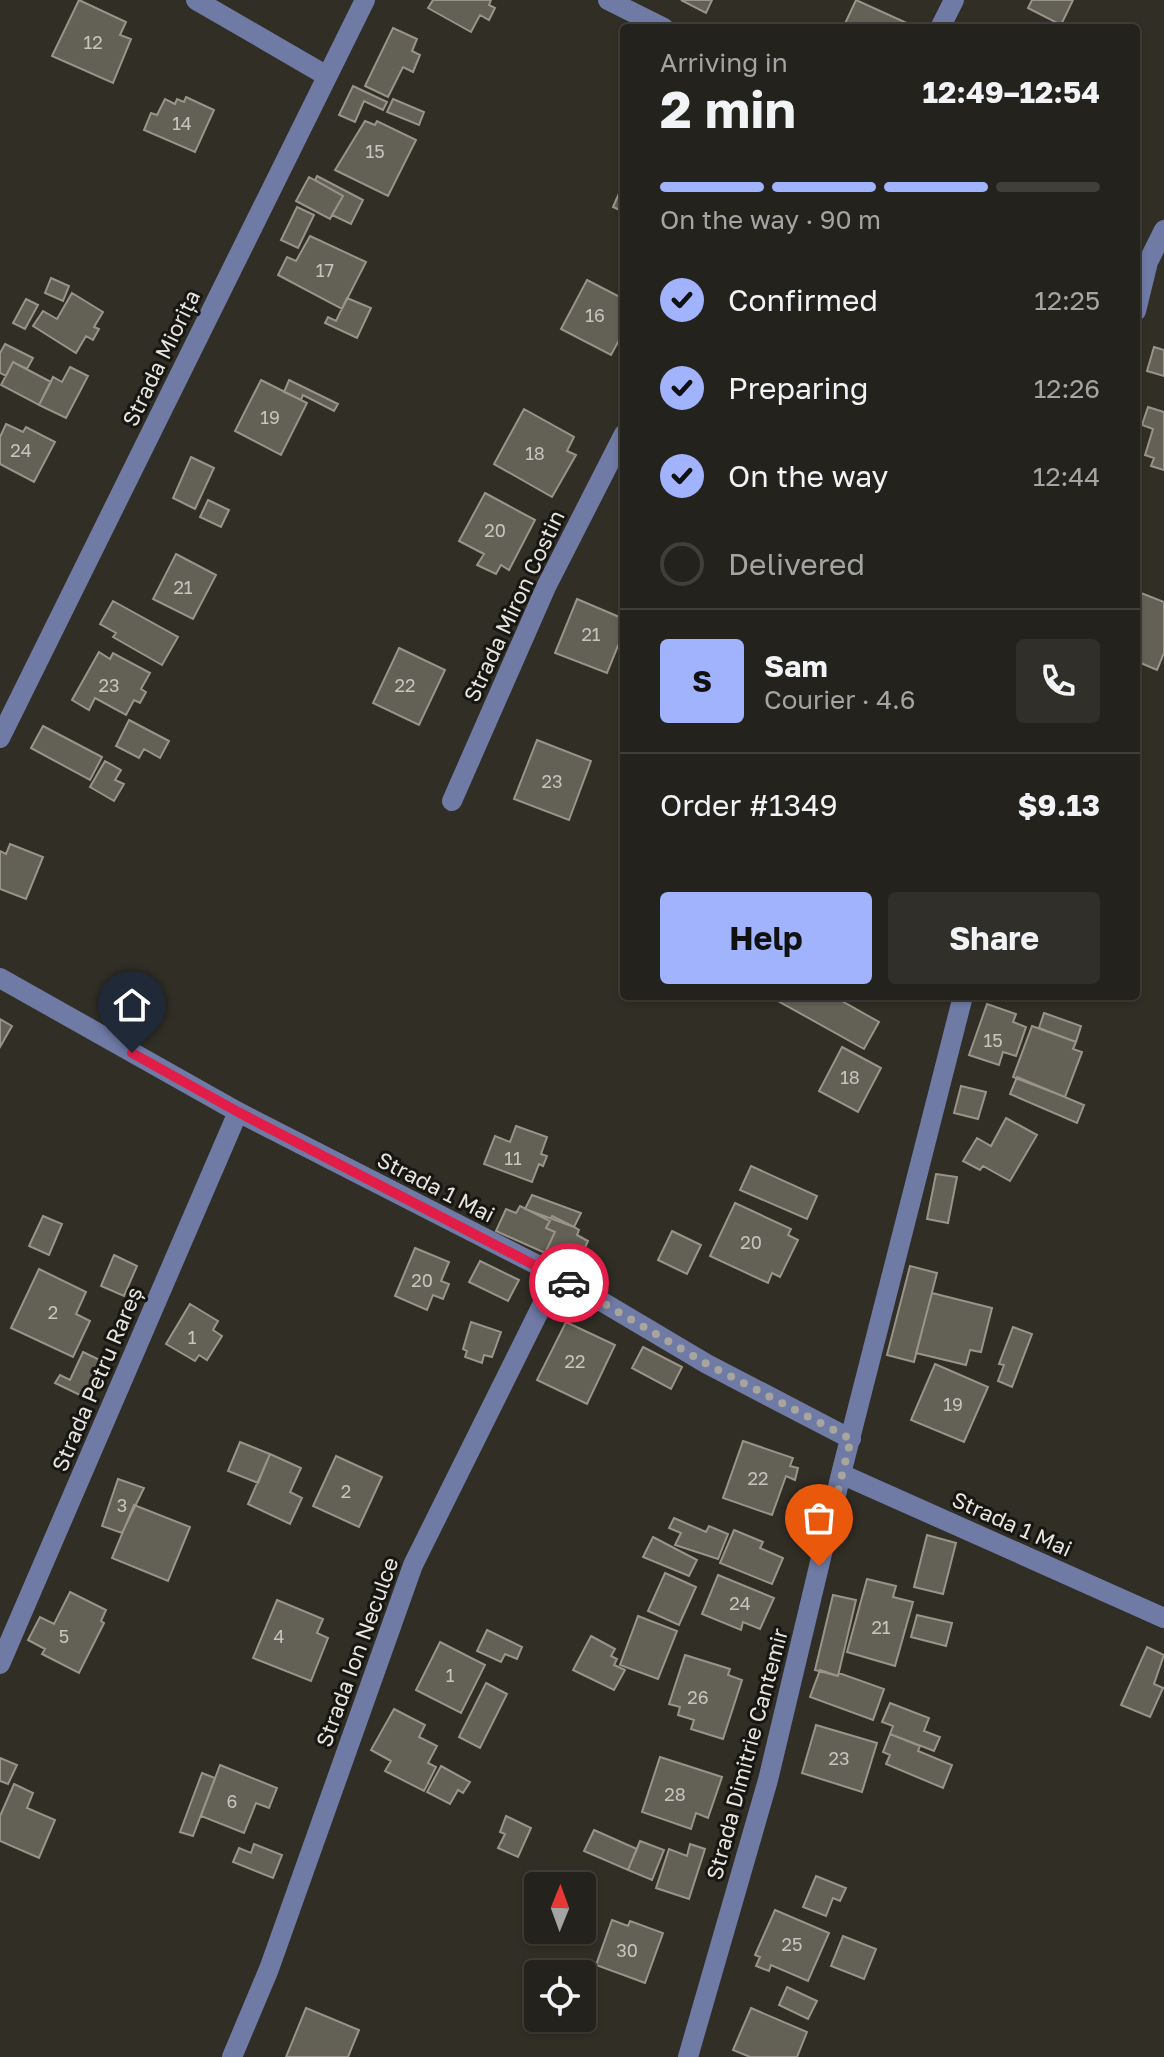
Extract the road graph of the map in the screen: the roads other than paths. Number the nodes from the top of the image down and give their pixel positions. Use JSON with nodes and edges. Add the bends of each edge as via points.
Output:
{"nodes":[{"id":1,"x":196,"y":0,"type":"edge"},
{"id":2,"x":365,"y":0,"type":"edge"},
{"id":3,"x":608,"y":0,"type":"edge"},
{"id":4,"x":954,"y":0,"type":"edge"},
{"id":5,"x":656,"y":24,"type":"edge"},
{"id":6,"x":942,"y":24,"type":"edge"},
{"id":7,"x":327,"y":76,"type":"junction"},
{"id":8,"x":1164,"y":230,"type":"edge"},
{"id":9,"x":1149,"y":262,"type":"edge"},
{"id":10,"x":1140,"y":296,"type":"edge"},
{"id":11,"x":620,"y":442,"type":"edge"},
{"id":12,"x":2,"y":729,"type":"edge"},
{"id":13,"x":452,"y":801,"type":"dead end"},
{"id":14,"x":0,"y":978,"type":"edge"},
{"id":15,"x":962,"y":1000,"type":"edge"},
{"id":16,"x":238,"y":1112,"type":"junction"},
{"id":17,"x":557,"y":1275,"type":"junction"},
{"id":18,"x":851,"y":1439,"type":"junction"},
{"id":19,"x":841,"y":1474,"type":"junction"},
{"id":20,"x":1163,"y":1612,"type":"edge"},
{"id":21,"x":0,"y":1664,"type":"edge"},
{"id":22,"x":232,"y":2057,"type":"edge"},
{"id":23,"x":688,"y":2057,"type":"edge"}],
"edges":[{"from":1,"to":7,"type":"street"},
{"from":2,"to":7,"type":"street","name":"Strada Miorița"},
{"from":3,"to":5,"type":"street"},
{"from":4,"to":6,"type":"street"},
{"from":7,"to":12,"type":"street","name":"Strada Miorița"},
{"from":8,"to":9,"type":"street"},
{"from":9,"to":10,"type":"street"},
{"from":11,"to":13,"type":"street","name":"Strada Miron Costin","via":[[546,587]]},
{"from":14,"to":16,"type":"street","name":"Strada 1 Mai"},
{"from":15,"to":18,"type":"street","name":"Strada Dimitrie Cantemir"},
{"from":16,"to":17,"type":"street","name":"Strada 1 Mai"},
{"from":16,"to":21,"type":"street","name":"Strada Petru Rareș"},
{"from":17,"to":18,"type":"street","name":"Strada 1 Mai","via":[[707,1364]]},
{"from":17,"to":22,"type":"street","name":"Strada Ion Neculce","via":[[413,1565],[269,1969]]},
{"from":18,"to":19,"type":"street","name":"Strada Dimitrie Cantemir"},
{"from":19,"to":20,"type":"street","name":"Strada 1 Mai"},
{"from":19,"to":23,"type":"street","name":"Strada Dimitrie Cantemir","via":[[768,1780]]}]}
